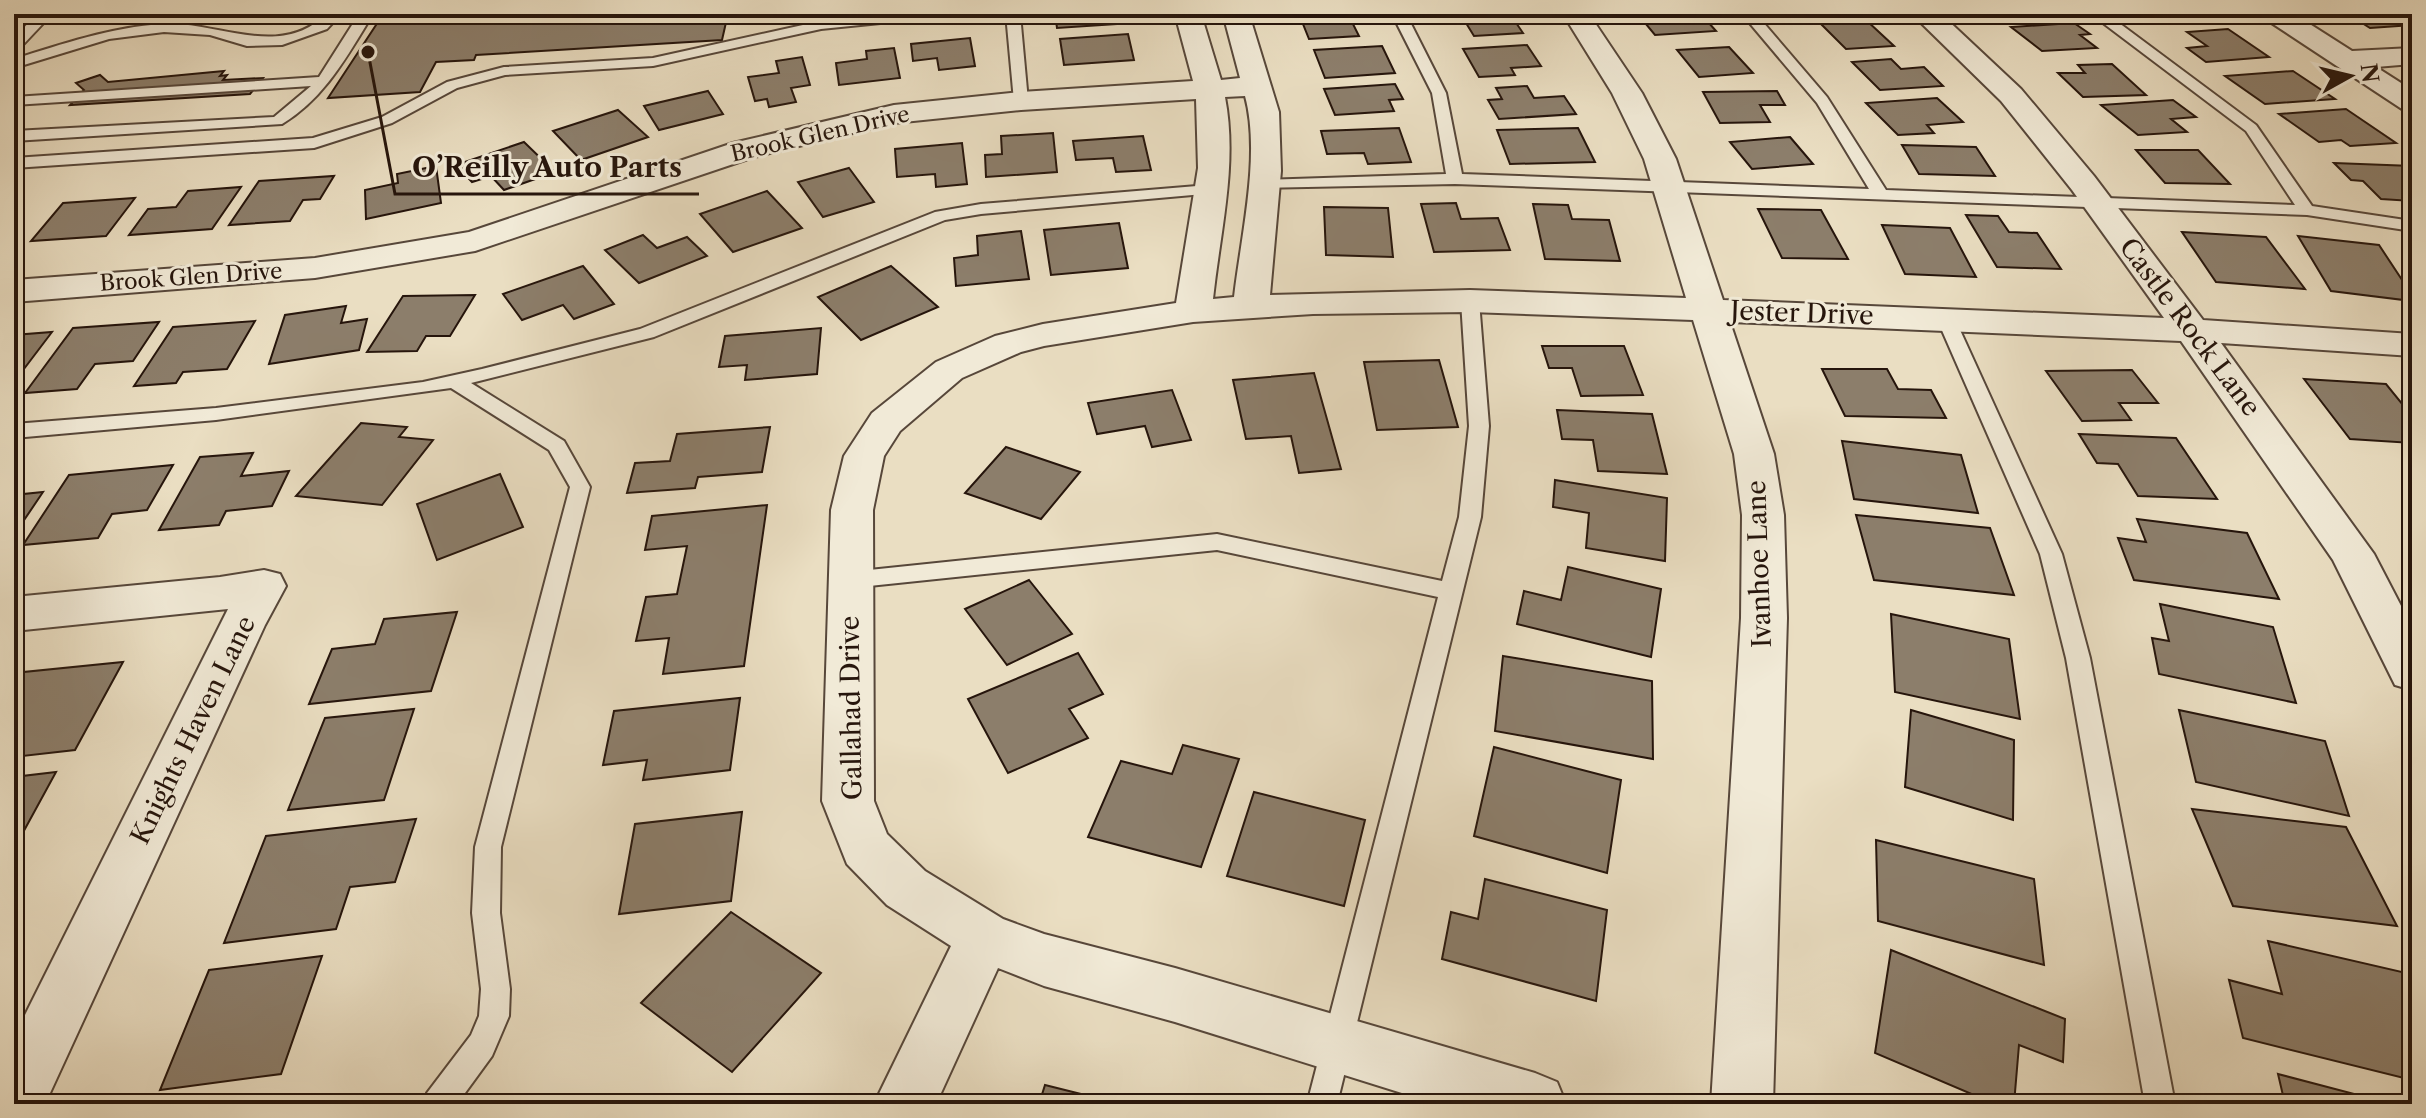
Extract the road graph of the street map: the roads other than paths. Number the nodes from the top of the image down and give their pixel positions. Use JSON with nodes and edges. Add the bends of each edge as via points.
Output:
{"nodes":[{"id":1,"x":45,"y":14,"type":"edge"},
{"id":2,"x":334,"y":14,"type":"edge"},
{"id":3,"x":366,"y":14,"type":"edge"},
{"id":4,"x":930,"y":14,"type":"edge"},
{"id":5,"x":1013,"y":14,"type":"edge"},
{"id":6,"x":1188,"y":14,"type":"edge"},
{"id":7,"x":1236,"y":14,"type":"edge"},
{"id":8,"x":1399,"y":14,"type":"edge"},
{"id":9,"x":1576,"y":14,"type":"edge"},
{"id":10,"x":1749,"y":14,"type":"edge"},
{"id":11,"x":1925,"y":14,"type":"edge"},
{"id":12,"x":2098,"y":14,"type":"edge"},
{"id":13,"x":2276,"y":14,"type":"edge"},
{"id":14,"x":14,"y":46,"type":"edge"},
{"id":15,"x":2412,"y":56,"type":"edge"},
{"id":16,"x":2347,"y":60,"type":"junction"},
{"id":17,"x":14,"y":64,"type":"edge"},
{"id":18,"x":322,"y":81,"type":"junction"},
{"id":19,"x":1258,"y":86,"type":"junction"},
{"id":20,"x":1208,"y":89,"type":"junction"},
{"id":21,"x":14,"y":101,"type":"edge"},
{"id":22,"x":1021,"y":101,"type":"junction"},
{"id":23,"x":2412,"y":103,"type":"edge"},
{"id":24,"x":14,"y":136,"type":"edge"},
{"id":25,"x":14,"y":163,"type":"edge"},
{"id":26,"x":1455,"y":179,"type":"junction"},
{"id":27,"x":1263,"y":185,"type":"junction"},
{"id":28,"x":1670,"y":189,"type":"junction"},
{"id":29,"x":1209,"y":190,"type":"junction"},
{"id":30,"x":1881,"y":196,"type":"junction"},
{"id":31,"x":2098,"y":202,"type":"junction"},
{"id":32,"x":2307,"y":210,"type":"junction"},
{"id":33,"x":2412,"y":226,"type":"edge"},
{"id":34,"x":14,"y":291,"type":"edge"},
{"id":35,"x":1470,"y":301,"type":"junction"},
{"id":36,"x":1251,"y":306,"type":"junction"},
{"id":37,"x":1708,"y":309,"type":"junction"},
{"id":38,"x":1193,"y":311,"type":"junction"},
{"id":39,"x":1946,"y":319,"type":"junction"},
{"id":40,"x":2191,"y":330,"type":"junction"},
{"id":41,"x":2412,"y":345,"type":"edge"},
{"id":42,"x":454,"y":381,"type":"junction"},
{"id":43,"x":14,"y":431,"type":"edge"},
{"id":44,"x":850,"y":580,"type":"junction"},
{"id":45,"x":1450,"y":591,"type":"junction"},
{"id":46,"x":14,"y":614,"type":"edge"},
{"id":47,"x":2412,"y":672,"type":"edge"},
{"id":48,"x":984,"y":937,"type":"junction"},
{"id":49,"x":1337,"y":1044,"type":"junction"},
{"id":50,"x":14,"y":1102,"type":"edge"},
{"id":51,"x":438,"y":1104,"type":"edge"},
{"id":52,"x":905,"y":1104,"type":"edge"},
{"id":53,"x":1322,"y":1104,"type":"edge"},
{"id":54,"x":1535,"y":1104,"type":"edge"},
{"id":55,"x":1742,"y":1104,"type":"edge"},
{"id":56,"x":2160,"y":1104,"type":"edge"}],
"edges":[{"from":1,"to":14,"type":"lane"},
{"from":2,"to":17,"type":"lane","via":[[322,26],[282,41],[247,42],[189,28],[150,29],[77,43]]},
{"from":3,"to":18,"type":"lane"},
{"from":4,"to":25,"type":"lane","via":[[821,25],[653,62],[504,71],[452,85],[387,120],[314,143]]},
{"from":5,"to":22,"type":"lane"},
{"from":6,"to":20,"type":"street"},
{"from":7,"to":19,"type":"street"},
{"from":8,"to":26,"type":"lane","via":[[1439,93]]},
{"from":9,"to":28,"type":"street","name":"Ivanhoe Lane","via":[[1627,93]]},
{"from":10,"to":30,"type":"lane","via":[[1819,92]]},
{"from":11,"to":31,"type":"street","name":"Castle Rock Lane","via":[[2011,95]]},
{"from":12,"to":32,"type":"lane","via":[[2251,128]]},
{"from":13,"to":16,"type":"street"},
{"from":15,"to":16,"type":"street"},
{"from":16,"to":23,"type":"street"},
{"from":18,"to":21,"type":"lane"},
{"from":18,"to":24,"type":"lane","via":[[297,111],[277,121]]},
{"from":19,"to":20,"type":"street","name":"Brook Glen Drive"},
{"from":19,"to":27,"type":"street","via":[[1264,112]]},
{"from":20,"to":22,"type":"street","name":"Brook Glen Drive"},
{"from":20,"to":29,"type":"street","via":[[1214,122]]},
{"from":22,"to":34,"type":"street","name":"Brook Glen Drive","via":[[834,126],[716,158],[475,241],[401,256],[315,268]]},
{"from":26,"to":27,"type":"lane"},
{"from":26,"to":28,"type":"lane"},
{"from":27,"to":36,"type":"street"},
{"from":28,"to":30,"type":"lane"},
{"from":28,"to":37,"type":"street","name":"Ivanhoe Lane"},
{"from":29,"to":38,"type":"street"},
{"from":29,"to":42,"type":"lane","via":[[941,216],[647,333]]},
{"from":30,"to":31,"type":"lane"},
{"from":31,"to":32,"type":"lane"},
{"from":31,"to":40,"type":"street","name":"Castle Rock Lane"},
{"from":32,"to":33,"type":"lane"},
{"from":35,"to":36,"type":"street","name":"Jester Drive"},
{"from":35,"to":37,"type":"street","name":"Jester Drive"},
{"from":35,"to":45,"type":"lane","via":[[1479,426],[1470,517]]},
{"from":36,"to":38,"type":"street","name":"Jester Drive"},
{"from":37,"to":39,"type":"street","name":"Jester Drive"},
{"from":37,"to":55,"type":"street","name":"Ivanhoe Lane","via":[[1754,454],[1763,515],[1764,618]]},
{"from":38,"to":44,"type":"street","name":"Gallahad Drive","via":[[1008,344],[949,370],[915,395],[886,422],[864,456],[852,510]]},
{"from":39,"to":40,"type":"street","name":"Jester Drive"},
{"from":39,"to":56,"type":"lane","via":[[2051,554],[2078,658]]},
{"from":40,"to":41,"type":"street","name":"Jester Drive"},
{"from":40,"to":47,"type":"street","name":"Castle Rock Lane","via":[[2352,554]]},
{"from":42,"to":43,"type":"lane","via":[[216,414]]},
{"from":42,"to":51,"type":"lane","via":[[557,446],[580,487],[488,847],[485,900],[497,1001],[490,1029]]},
{"from":44,"to":45,"type":"lane","via":[[1217,542]]},
{"from":44,"to":48,"type":"street","name":"Gallahad Drive","via":[[848,801],[866,848],[906,888]]},
{"from":45,"to":49,"type":"lane"},
{"from":46,"to":50,"type":"street","name":"Knights Haven Lane","via":[[264,586]]},
{"from":48,"to":49,"type":"street","name":"Gallahad Drive","via":[[1044,960]]},
{"from":48,"to":52,"type":"street"},
{"from":49,"to":53,"type":"lane"},
{"from":49,"to":54,"type":"street","name":"Gallahad Drive"}]}
